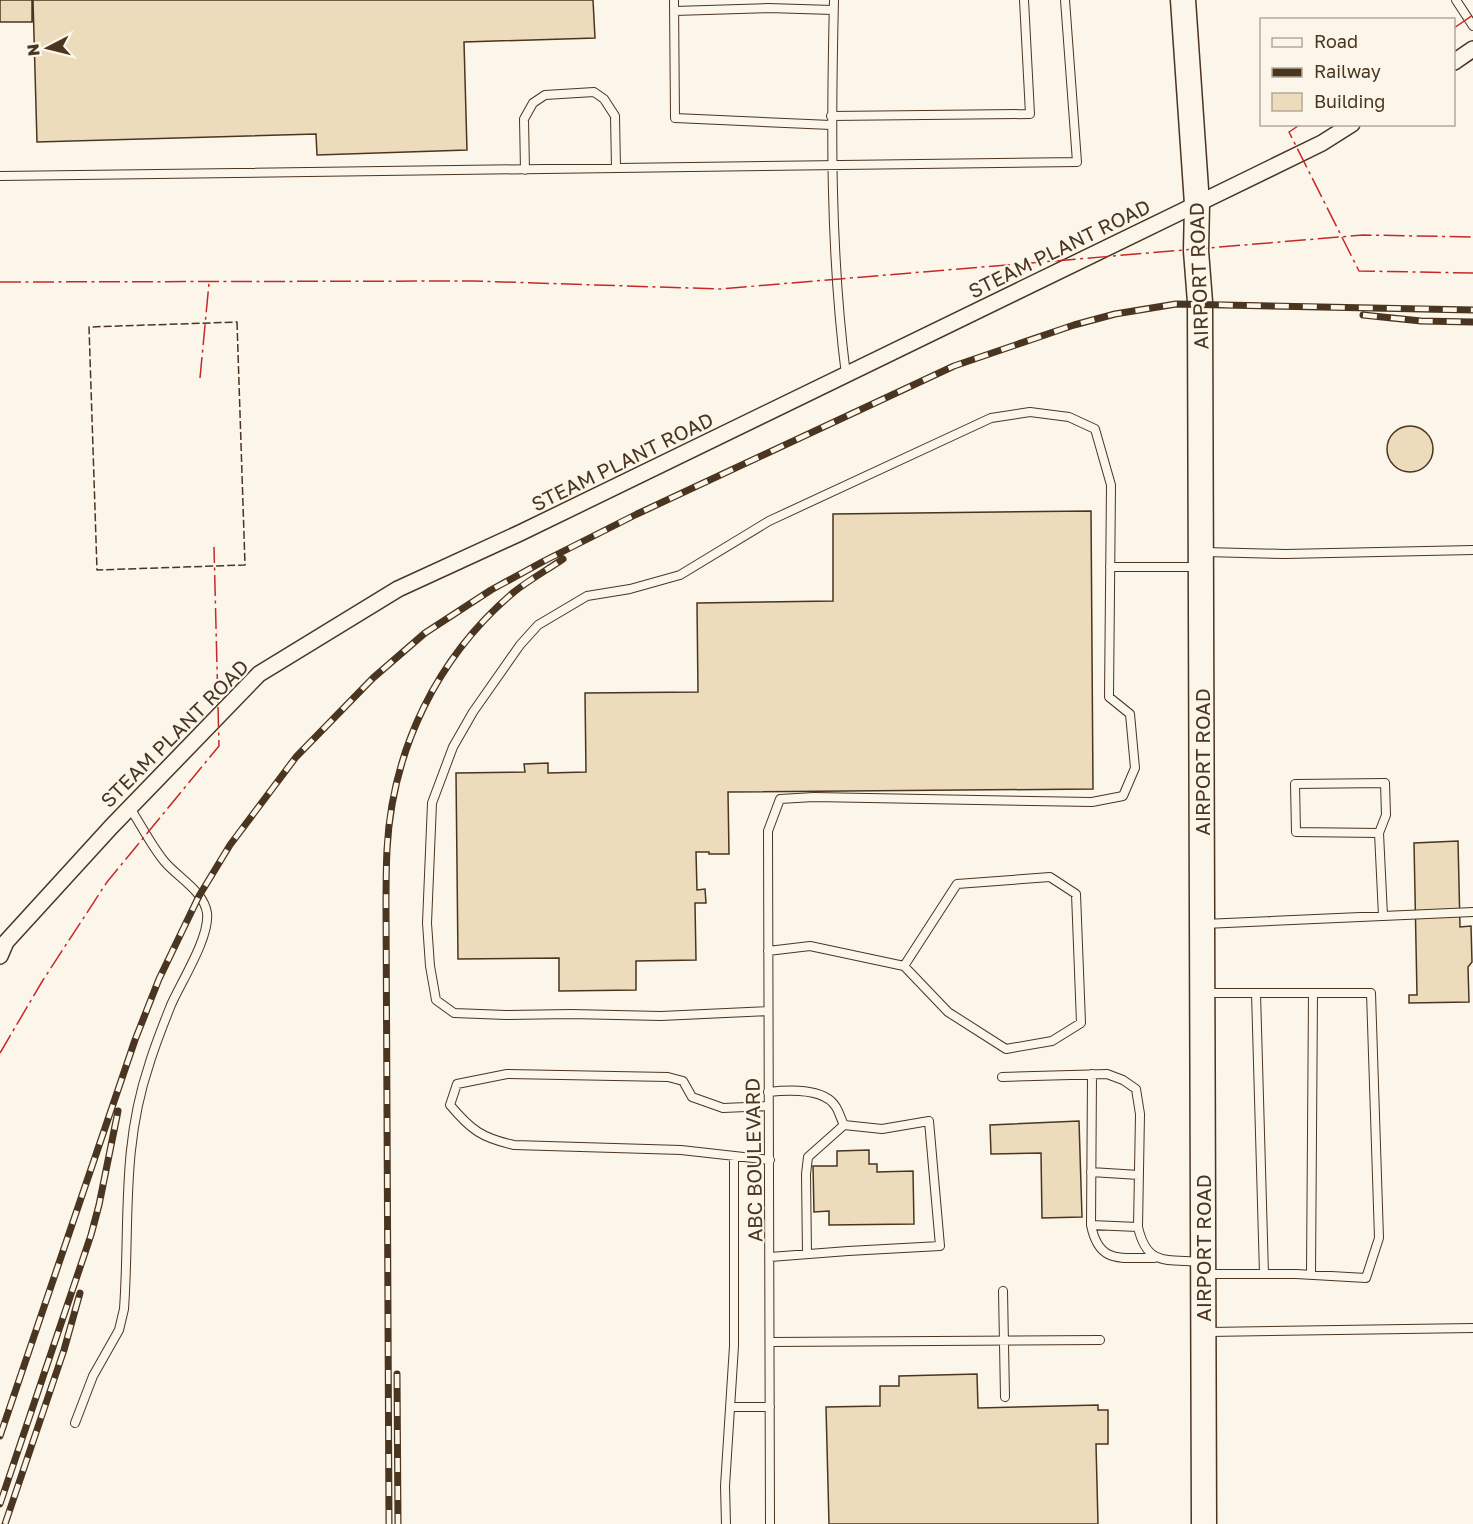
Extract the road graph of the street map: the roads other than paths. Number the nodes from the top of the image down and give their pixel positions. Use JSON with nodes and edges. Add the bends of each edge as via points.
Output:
{"nodes":[{"id":1,"x":674,"y":0,"type":"edge"},
{"id":2,"x":834,"y":0,"type":"edge"},
{"id":3,"x":1024,"y":0,"type":"edge"},
{"id":4,"x":1065,"y":0,"type":"edge"},
{"id":5,"x":1183,"y":0,"type":"edge"},
{"id":6,"x":1456,"y":0,"type":"edge"},
{"id":7,"x":833,"y":10,"type":"junction"},
{"id":8,"x":674,"y":11,"type":"junction"},
{"id":9,"x":1473,"y":26,"type":"edge"},
{"id":10,"x":1473,"y":50,"type":"edge"},
{"id":11,"x":1455,"y":61,"type":"edge"},
{"id":12,"x":831,"y":116,"type":"junction"},
{"id":13,"x":831,"y":125,"type":"junction"},
{"id":14,"x":1349,"y":126,"type":"edge"},
{"id":15,"x":831,"y":166,"type":"junction"},
{"id":16,"x":616,"y":168,"type":"junction"},
{"id":17,"x":525,"y":170,"type":"junction"},
{"id":18,"x":0,"y":176,"type":"edge"},
{"id":19,"x":1197,"y":204,"type":"junction"},
{"id":20,"x":846,"y":375,"type":"junction"},
{"id":21,"x":1473,"y":550,"type":"edge"},
{"id":22,"x":1202,"y":559,"type":"junction"},
{"id":23,"x":1110,"y":567,"type":"junction"},
{"id":24,"x":129,"y":807,"type":"junction"},
{"id":25,"x":1379,"y":833,"type":"junction"},
{"id":26,"x":1473,"y":912,"type":"edge"},
{"id":27,"x":1383,"y":916,"type":"junction"},
{"id":28,"x":1202,"y":924,"type":"junction"},
{"id":29,"x":2,"y":947,"type":"edge"},
{"id":30,"x":768,"y":951,"type":"junction"},
{"id":31,"x":904,"y":966,"type":"junction"},
{"id":32,"x":1202,"y":993,"type":"junction"},
{"id":33,"x":1256,"y":993,"type":"junction"},
{"id":34,"x":1313,"y":993,"type":"junction"},
{"id":35,"x":768,"y":1011,"type":"junction"},
{"id":36,"x":1092,"y":1074,"type":"junction"},
{"id":37,"x":1002,"y":1077,"type":"dead end"},
{"id":38,"x":768,"y":1092,"type":"junction"},
{"id":39,"x":768,"y":1106,"type":"junction"},
{"id":40,"x":843,"y":1125,"type":"junction"},
{"id":41,"x":734,"y":1156,"type":"junction"},
{"id":42,"x":770,"y":1160,"type":"junction"},
{"id":43,"x":1091,"y":1172,"type":"junction"},
{"id":44,"x":1139,"y":1175,"type":"junction"},
{"id":45,"x":1091,"y":1225,"type":"junction"},
{"id":46,"x":1138,"y":1227,"type":"junction"},
{"id":47,"x":807,"y":1254,"type":"junction"},
{"id":48,"x":770,"y":1257,"type":"junction"},
{"id":49,"x":1156,"y":1258,"type":"junction"},
{"id":50,"x":1203,"y":1268,"type":"junction"},
{"id":51,"x":1264,"y":1274,"type":"junction"},
{"id":52,"x":1311,"y":1275,"type":"junction"},
{"id":53,"x":1003,"y":1291,"type":"dead end"},
{"id":54,"x":1473,"y":1328,"type":"edge"},
{"id":55,"x":1203,"y":1332,"type":"junction"},
{"id":56,"x":1100,"y":1340,"type":"dead end"},
{"id":57,"x":1004,"y":1341,"type":"junction"},
{"id":58,"x":770,"y":1342,"type":"junction"},
{"id":59,"x":1005,"y":1396,"type":"dead end"},
{"id":60,"x":731,"y":1407,"type":"junction"},
{"id":61,"x":770,"y":1407,"type":"junction"},
{"id":62,"x":75,"y":1423,"type":"dead end"},
{"id":63,"x":726,"y":1524,"type":"edge"},
{"id":64,"x":770,"y":1524,"type":"edge"},
{"id":65,"x":1204,"y":1524,"type":"edge"}],
"edges":[{"from":1,"to":8,"type":"lane"},
{"from":2,"to":7,"type":"lane"},
{"from":3,"to":12,"type":"lane","via":[[1030,114]]},
{"from":4,"to":15,"type":"lane","via":[[1077,162]]},
{"from":5,"to":19,"type":"highway","name":"AIRPORT ROAD"},
{"from":6,"to":9,"type":"lane"},
{"from":7,"to":8,"type":"lane"},
{"from":7,"to":12,"type":"lane"},
{"from":8,"to":13,"type":"lane","via":[[675,118]]},
{"from":10,"to":11,"type":"street"},
{"from":12,"to":13,"type":"lane"},
{"from":13,"to":15,"type":"lane"},
{"from":14,"to":19,"type":"street","name":"STEAM PLANT ROAD"},
{"from":15,"to":16,"type":"lane"},
{"from":15,"to":20,"type":"lane","via":[[838,313]]},
{"from":16,"to":17,"type":"lane"},
{"from":16,"to":17,"type":"lane","via":[[615,116],[594,92],[545,95],[533,103],[524,119]]},
{"from":17,"to":18,"type":"lane"},
{"from":19,"to":20,"type":"street","name":"STEAM PLANT ROAD"},
{"from":19,"to":22,"type":"highway","name":"AIRPORT ROAD"},
{"from":20,"to":24,"type":"street","name":"STEAM PLANT ROAD","via":[[398,589],[368,607],[260,674]]},
{"from":21,"to":22,"type":"lane"},
{"from":22,"to":23,"type":"lane"},
{"from":22,"to":28,"type":"highway","name":"AIRPORT ROAD"},
{"from":23,"to":30,"type":"lane","name":"ABC BOULEVARD","via":[[1108,697],[1130,714],[1135,768],[1123,796],[1092,802],[780,799],[768,831]]},
{"from":23,"to":35,"type":"lane","via":[[1111,485],[1095,429],[1069,417],[1030,412],[991,418],[869,473],[769,521],[680,575],[587,596],[538,625],[520,645],[453,747],[432,803],[427,923],[436,1000],[454,1013],[506,1015],[661,1016]]},
{"from":24,"to":29,"type":"street","name":"STEAM PLANT ROAD"},
{"from":24,"to":62,"type":"lane","via":[[163,860],[199,896],[207,910],[207,922],[171,1006],[138,1102],[129,1156],[124,1309],[119,1330],[93,1376]]},
{"from":25,"to":25,"type":"lane","via":[[1296,832],[1295,784],[1385,783],[1386,815]]},
{"from":25,"to":27,"type":"lane"},
{"from":26,"to":27,"type":"lane"},
{"from":27,"to":28,"type":"lane"},
{"from":28,"to":32,"type":"highway","name":"AIRPORT ROAD"},
{"from":30,"to":31,"type":"lane","via":[[810,946]]},
{"from":30,"to":35,"type":"lane","name":"ABC BOULEVARD"},
{"from":31,"to":31,"type":"lane","via":[[948,1012],[1006,1049],[1052,1041],[1081,1023],[1076,894],[1050,877],[957,884]]},
{"from":32,"to":33,"type":"lane"},
{"from":32,"to":50,"type":"highway","name":"AIRPORT ROAD"},
{"from":33,"to":34,"type":"lane"},
{"from":33,"to":51,"type":"lane"},
{"from":34,"to":52,"type":"lane"},
{"from":34,"to":52,"type":"lane","via":[[1371,993],[1378,1238],[1366,1278]]},
{"from":35,"to":38,"type":"lane","name":"ABC BOULEVARD"},
{"from":36,"to":37,"type":"lane"},
{"from":36,"to":43,"type":"lane"},
{"from":36,"to":44,"type":"lane","via":[[1107,1074],[1136,1089],[1140,1114]]},
{"from":38,"to":39,"type":"lane","name":"ABC BOULEVARD"},
{"from":38,"to":40,"type":"lane","via":[[804,1090],[829,1099]]},
{"from":39,"to":41,"type":"lane","via":[[723,1108],[692,1097],[683,1081],[668,1077],[507,1074],[457,1083],[450,1106],[464,1122],[489,1139],[514,1145],[681,1150]]},
{"from":39,"to":42,"type":"lane","name":"ABC BOULEVARD"},
{"from":40,"to":47,"type":"lane","via":[[808,1157]]},
{"from":40,"to":47,"type":"lane","via":[[882,1129],[928,1121],[940,1246]]},
{"from":41,"to":42,"type":"lane"},
{"from":41,"to":60,"type":"lane"},
{"from":42,"to":48,"type":"lane","name":"ABC BOULEVARD"},
{"from":43,"to":44,"type":"lane"},
{"from":43,"to":45,"type":"lane"},
{"from":44,"to":46,"type":"lane"},
{"from":45,"to":46,"type":"lane"},
{"from":45,"to":49,"type":"lane","via":[[1094,1240],[1107,1254]]},
{"from":46,"to":49,"type":"lane","via":[[1144,1247]]},
{"from":47,"to":48,"type":"lane"},
{"from":48,"to":58,"type":"lane","name":"ABC BOULEVARD"},
{"from":49,"to":50,"type":"lane"},
{"from":50,"to":51,"type":"lane"},
{"from":50,"to":55,"type":"highway","name":"AIRPORT ROAD"},
{"from":51,"to":52,"type":"lane"},
{"from":53,"to":57,"type":"lane"},
{"from":54,"to":55,"type":"lane"},
{"from":55,"to":65,"type":"highway","name":"AIRPORT ROAD"},
{"from":56,"to":57,"type":"lane"},
{"from":57,"to":58,"type":"lane"},
{"from":57,"to":59,"type":"lane"},
{"from":58,"to":61,"type":"lane","name":"ABC BOULEVARD"},
{"from":60,"to":61,"type":"lane"},
{"from":60,"to":63,"type":"lane"},
{"from":61,"to":64,"type":"lane","name":"ABC BOULEVARD"}]}
